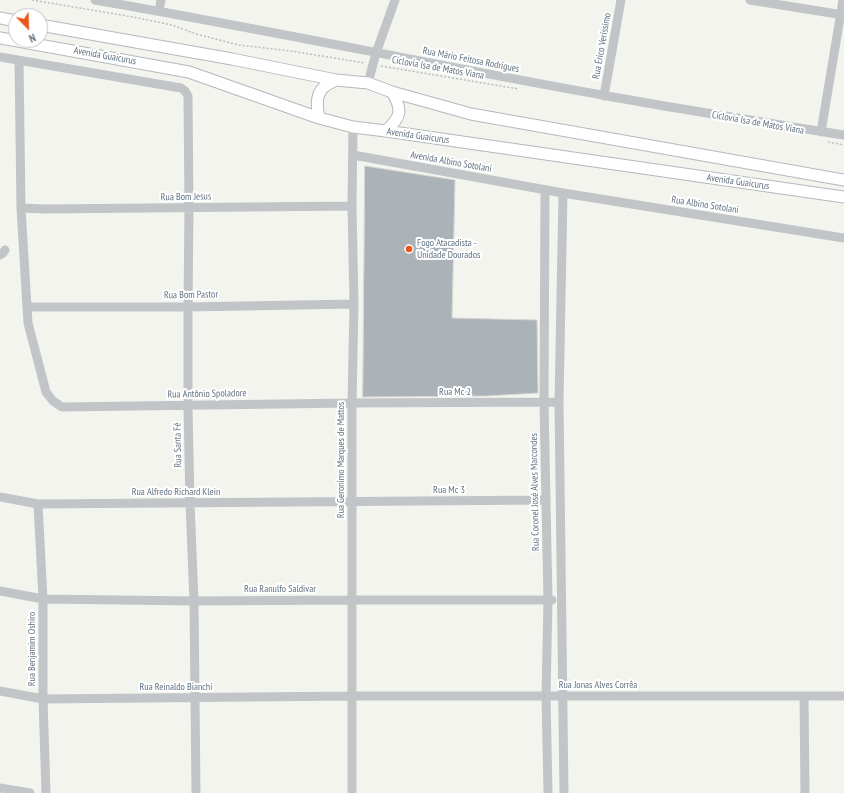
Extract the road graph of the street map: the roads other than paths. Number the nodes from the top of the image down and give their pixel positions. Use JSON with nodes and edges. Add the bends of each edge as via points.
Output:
{"nodes":[{"id":1,"x":95,"y":0,"type":"edge"},
{"id":2,"x":161,"y":0,"type":"edge"},
{"id":3,"x":395,"y":0,"type":"edge"},
{"id":4,"x":621,"y":0,"type":"edge"},
{"id":5,"x":750,"y":0,"type":"edge"},
{"id":6,"x":844,"y":0,"type":"edge"},
{"id":7,"x":159,"y":11,"type":"junction"},
{"id":8,"x":843,"y":15,"type":"edge"},
{"id":9,"x":48,"y":26,"type":"edge"},
{"id":10,"x":0,"y":38,"type":"edge"},
{"id":11,"x":376,"y":53,"type":"junction"},
{"id":12,"x":0,"y":57,"type":"edge"},
{"id":13,"x":20,"y":61,"type":"junction"},
{"id":14,"x":336,"y":80,"type":"junction"},
{"id":15,"x":368,"y":83,"type":"junction"},
{"id":16,"x":392,"y":92,"type":"junction"},
{"id":17,"x":604,"y":96,"type":"junction"},
{"id":18,"x":319,"y":118,"type":"junction"},
{"id":19,"x":353,"y":128,"type":"junction"},
{"id":20,"x":386,"y":131,"type":"junction"},
{"id":21,"x":821,"y":132,"type":"junction"},
{"id":22,"x":844,"y":135,"type":"edge"},
{"id":23,"x":353,"y":155,"type":"junction"},
{"id":24,"x":844,"y":180,"type":"edge"},
{"id":25,"x":545,"y":190,"type":"junction"},
{"id":26,"x":563,"y":193,"type":"junction"},
{"id":27,"x":844,"y":198,"type":"edge"},
{"id":28,"x":352,"y":206,"type":"junction"},
{"id":29,"x":21,"y":208,"type":"junction"},
{"id":30,"x":189,"y":208,"type":"junction"},
{"id":31,"x":844,"y":238,"type":"edge"},
{"id":32,"x":354,"y":304,"type":"junction"},
{"id":33,"x":188,"y":307,"type":"junction"},
{"id":34,"x":27,"y":308,"type":"junction"},
{"id":35,"x":544,"y":402,"type":"junction"},
{"id":36,"x":559,"y":402,"type":"junction"},
{"id":37,"x":352,"y":403,"type":"junction"},
{"id":38,"x":188,"y":406,"type":"junction"},
{"id":39,"x":0,"y":497,"type":"edge"},
{"id":40,"x":546,"y":500,"type":"junction"},
{"id":41,"x":352,"y":502,"type":"junction"},
{"id":42,"x":190,"y":503,"type":"junction"},
{"id":43,"x":38,"y":504,"type":"junction"},
{"id":44,"x":0,"y":591,"type":"edge"},
{"id":45,"x":43,"y":599,"type":"junction"},
{"id":46,"x":352,"y":600,"type":"junction"},
{"id":47,"x":548,"y":600,"type":"junction"},
{"id":48,"x":562,"y":600,"type":"junction"},
{"id":49,"x":194,"y":601,"type":"junction"},
{"id":50,"x":0,"y":691,"type":"edge"},
{"id":51,"x":352,"y":696,"type":"junction"},
{"id":52,"x":546,"y":696,"type":"junction"},
{"id":53,"x":563,"y":696,"type":"junction"},
{"id":54,"x":804,"y":696,"type":"junction"},
{"id":55,"x":844,"y":696,"type":"edge"},
{"id":56,"x":196,"y":698,"type":"junction"},
{"id":57,"x":43,"y":699,"type":"junction"},
{"id":58,"x":0,"y":788,"type":"edge"},
{"id":59,"x":30,"y":793,"type":"edge"},
{"id":60,"x":46,"y":793,"type":"edge"},
{"id":61,"x":196,"y":793,"type":"edge"},
{"id":62,"x":352,"y":793,"type":"edge"},
{"id":63,"x":548,"y":793,"type":"edge"},
{"id":64,"x":564,"y":793,"type":"edge"},
{"id":65,"x":805,"y":793,"type":"edge"}],
"edges":[{"from":1,"to":7,"type":"street","name":"Rua Mário Feitosa Rodrigues"},
{"from":2,"to":7,"type":"street"},
{"from":3,"to":11,"type":"street"},
{"from":4,"to":17,"type":"street","name":"Rua Érico Veríssimo"},
{"from":5,"to":8,"type":"street"},
{"from":6,"to":8,"type":"street"},
{"from":7,"to":11,"type":"street","name":"Rua Mário Feitosa Rodrigues"},
{"from":8,"to":21,"type":"street"},
{"from":9,"to":14,"type":"main road","name":"Avenida Guaicurus"},
{"from":10,"to":18,"type":"main road","name":"Avenida Guaicurus","via":[[189,72]]},
{"from":11,"to":15,"type":"street"},
{"from":11,"to":17,"type":"street","name":"Rua Mário Feitosa Rodrigues"},
{"from":12,"to":13,"type":"street"},
{"from":13,"to":29,"type":"street"},
{"from":13,"to":30,"type":"street","name":"Rua Santa Fé","via":[[182,88],[188,96]]},
{"from":14,"to":15,"type":"main road","name":"Avenida Guaicurus"},
{"from":14,"to":18,"type":"main road","via":[[323,87],[317,99]]},
{"from":15,"to":16,"type":"main road","name":"Avenida Guaicurus"},
{"from":16,"to":20,"type":"main road","via":[[397,101],[399,115]]},
{"from":16,"to":24,"type":"main road","name":"Avenida Guaicurus","via":[[471,114]]},
{"from":17,"to":21,"type":"street","name":"Rua Mário Feitosa Rodrigues"},
{"from":18,"to":19,"type":"main road","name":"Avenida Guaicurus"},
{"from":19,"to":20,"type":"main road","name":"Avenida Guaicurus"},
{"from":19,"to":23,"type":"street","name":"Rua Geronimo Marques de Mattos"},
{"from":20,"to":27,"type":"main road","name":"Avenida Guaicurus"},
{"from":21,"to":22,"type":"street","name":"Rua Mário Feitosa Rodrigues"},
{"from":23,"to":25,"type":"street","name":"Avenida Albino Sotolani"},
{"from":23,"to":28,"type":"street","name":"Rua Geronimo Marques de Mattos"},
{"from":25,"to":26,"type":"street","name":"Avenida Albino Sotolani"},
{"from":25,"to":35,"type":"street","name":"Rua Coronel José Alves Marcondes"},
{"from":26,"to":31,"type":"street","name":"Rua Albino Sotolani"},
{"from":26,"to":36,"type":"street"},
{"from":28,"to":30,"type":"street","name":"Rua Bom Jesus"},
{"from":28,"to":32,"type":"street","name":"Rua Geronimo Marques de Mattos"},
{"from":29,"to":30,"type":"street","name":"Rua Bom Jesus"},
{"from":29,"to":34,"type":"street"},
{"from":30,"to":33,"type":"street","name":"Rua Santa Fé"},
{"from":32,"to":33,"type":"street","name":"Rua Bom Pastor"},
{"from":32,"to":37,"type":"street","name":"Rua Geronimo Marques de Mattos"},
{"from":33,"to":34,"type":"street","name":"Rua Bom Pastor"},
{"from":33,"to":38,"type":"street","name":"Rua Santa Fé"},
{"from":34,"to":38,"type":"street","name":"Rua Antônio Spoladore","via":[[28,323],[46,392],[53,402],[62,407]]},
{"from":35,"to":36,"type":"street","name":"Rua Mc 2"},
{"from":35,"to":37,"type":"street","name":"Rua Mc 2"},
{"from":35,"to":40,"type":"street","name":"Rua Coronel José Alves Marcondes"},
{"from":36,"to":48,"type":"street"},
{"from":37,"to":38,"type":"street","name":"Rua Antônio Spoladore"},
{"from":37,"to":41,"type":"street","name":"Rua Geronimo Marques de Mattos"},
{"from":38,"to":42,"type":"street","name":"Rua Santa Fé"},
{"from":39,"to":43,"type":"street","name":"Rua Alfredo Richard Klein"},
{"from":40,"to":41,"type":"street","name":"Rua Mc 3"},
{"from":40,"to":47,"type":"street","name":"Rua Coronel José Alves Marcondes"},
{"from":41,"to":42,"type":"street","name":"Rua Alfredo Richard Klein"},
{"from":41,"to":46,"type":"street","name":"Rua Geronimo Marques de Mattos"},
{"from":42,"to":43,"type":"street","name":"Rua Alfredo Richard Klein"},
{"from":42,"to":49,"type":"street","name":"Rua Santa Fé"},
{"from":43,"to":45,"type":"street","name":"Rua Benjamim Oshiro"},
{"from":44,"to":45,"type":"street","name":"Rua Ranulfo Saldivar"},
{"from":45,"to":49,"type":"street","name":"Rua Ranulfo Saldivar"},
{"from":45,"to":57,"type":"street","name":"Rua Benjamim Oshiro"},
{"from":46,"to":47,"type":"street","name":"Rua Ranulfo Saldivar"},
{"from":46,"to":49,"type":"street","name":"Rua Ranulfo Saldivar"},
{"from":46,"to":51,"type":"street","name":"Rua Geronimo Marques de Mattos"},
{"from":47,"to":48,"type":"street","name":"Rua Ranulfo Saldivar"},
{"from":47,"to":52,"type":"street","name":"Rua Coronel José Alves Marcondes"},
{"from":48,"to":53,"type":"street"},
{"from":49,"to":56,"type":"street","name":"Rua Santa Fé"},
{"from":50,"to":57,"type":"street","name":"Rua Reinaldo Bianchi"},
{"from":51,"to":52,"type":"street","name":"Rua Jonas Alves Corrêa"},
{"from":51,"to":56,"type":"street","name":"Rua Reinaldo Bianchi"},
{"from":51,"to":62,"type":"street","name":"Rua Geronimo Marques de Mattos"},
{"from":52,"to":53,"type":"street","name":"Rua Jonas Alves Corrêa"},
{"from":52,"to":63,"type":"street","name":"Rua Coronel José Alves Marcondes"},
{"from":53,"to":54,"type":"street","name":"Rua Jonas Alves Corrêa"},
{"from":53,"to":64,"type":"street"},
{"from":54,"to":55,"type":"street","name":"Rua Jonas Alves Corrêa"},
{"from":54,"to":65,"type":"street"},
{"from":56,"to":57,"type":"street","name":"Rua Reinaldo Bianchi"},
{"from":56,"to":61,"type":"street","name":"Rua Santa Fé"},
{"from":57,"to":60,"type":"street","name":"Rua Benjamim Oshiro"},
{"from":58,"to":59,"type":"street"}]}
